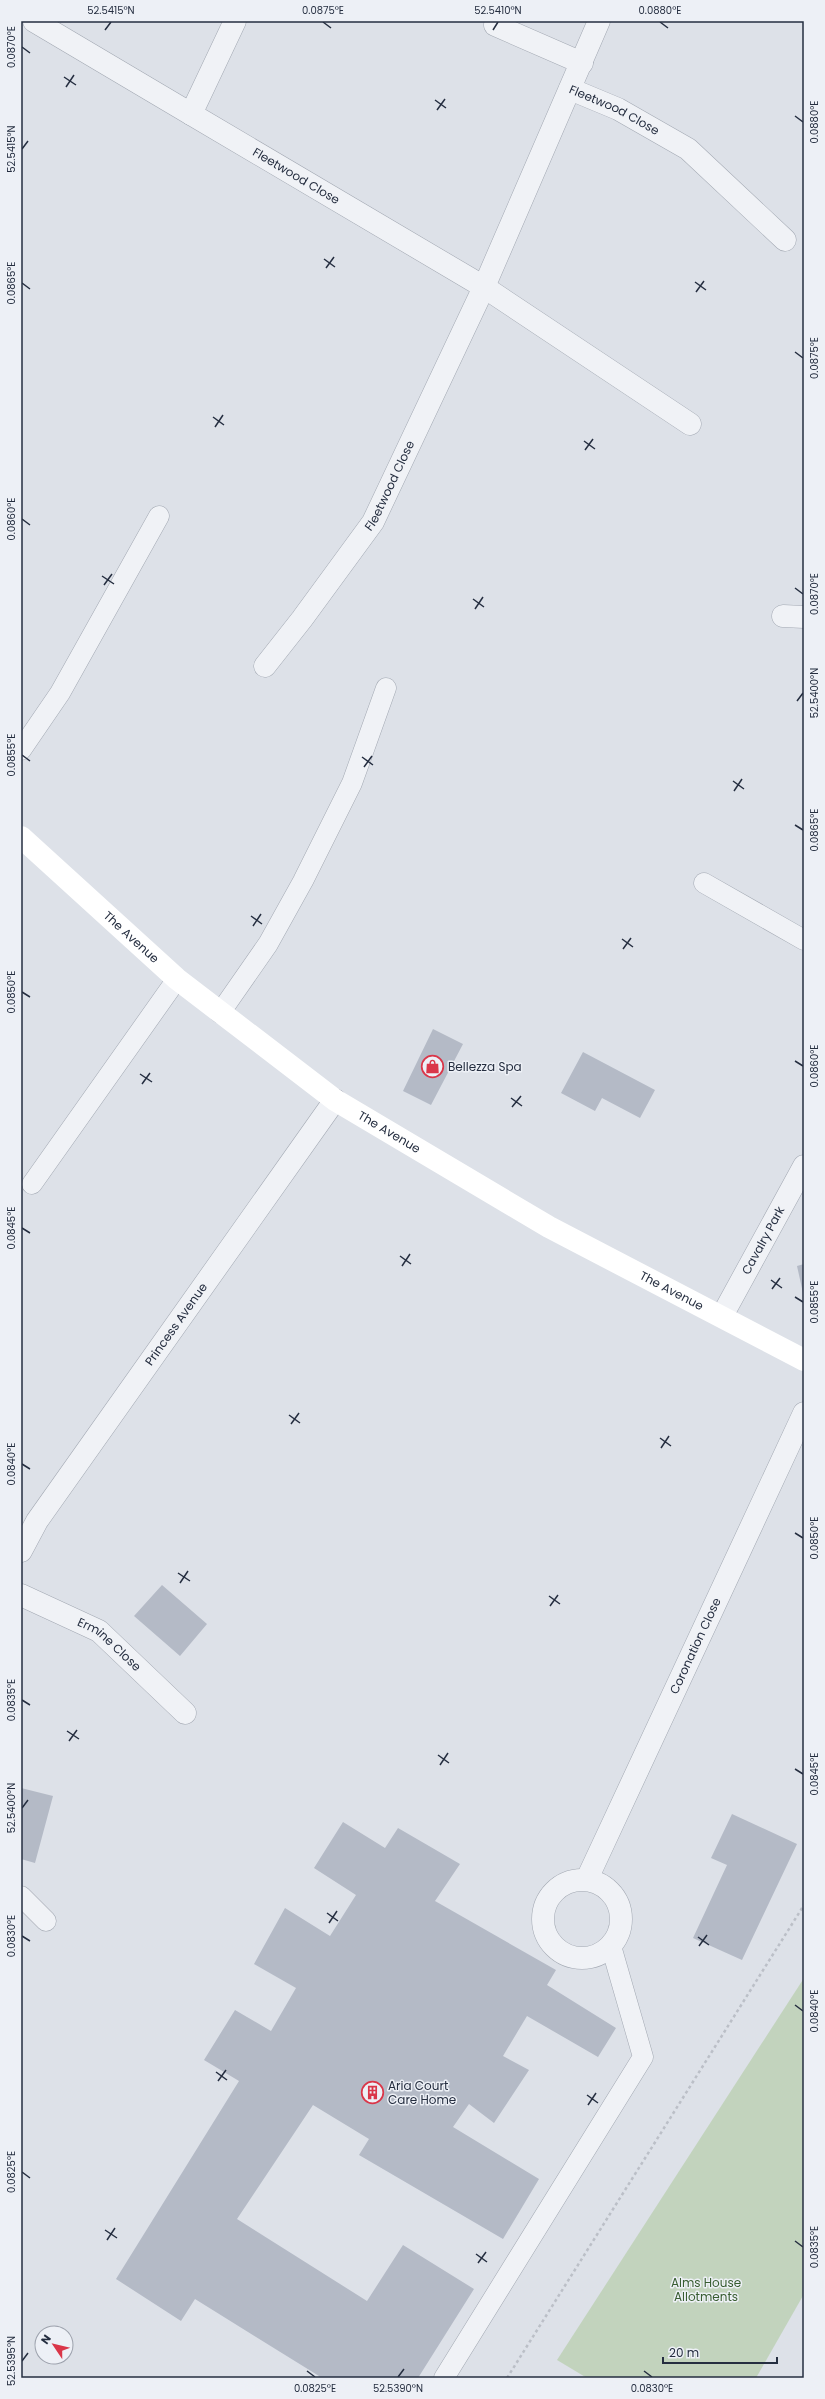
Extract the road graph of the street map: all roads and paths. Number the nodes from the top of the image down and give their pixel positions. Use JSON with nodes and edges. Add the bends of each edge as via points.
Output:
{"nodes":[{"id":1,"x":34,"y":21,"type":"edge"},
{"id":2,"x":235,"y":21,"type":"edge"},
{"id":3,"x":599,"y":21,"type":"edge"},
{"id":4,"x":494,"y":25,"type":"dead end"},
{"id":5,"x":582,"y":63,"type":"junction"},
{"id":6,"x":570,"y":89,"type":"junction"},
{"id":7,"x":191,"y":114,"type":"junction"},
{"id":8,"x":785,"y":240,"type":"dead end"},
{"id":9,"x":484,"y":288,"type":"junction"},
{"id":10,"x":690,"y":424,"type":"dead end"},
{"id":11,"x":159,"y":516,"type":"dead end"},
{"id":12,"x":265,"y":666,"type":"dead end"},
{"id":13,"x":386,"y":688,"type":"dead end"},
{"id":14,"x":21,"y":750,"type":"edge"},
{"id":15,"x":21,"y":837,"type":"edge"},
{"id":16,"x":704,"y":883,"type":"dead end"},
{"id":17,"x":804,"y":940,"type":"edge"},
{"id":18,"x":177,"y":979,"type":"junction"},
{"id":19,"x":220,"y":1012,"type":"junction"},
{"id":20,"x":335,"y":1100,"type":"junction"},
{"id":21,"x":804,"y":1166,"type":"edge"},
{"id":22,"x":32,"y":1184,"type":"dead end"},
{"id":23,"x":722,"y":1316,"type":"junction"},
{"id":24,"x":804,"y":1360,"type":"edge"},
{"id":25,"x":804,"y":1413,"type":"edge"},
{"id":26,"x":21,"y":1551,"type":"edge"},
{"id":27,"x":21,"y":1595,"type":"edge"},
{"id":28,"x":185,"y":1713,"type":"dead end"},
{"id":29,"x":587,"y":1879,"type":"junction"},
{"id":30,"x":21,"y":1896,"type":"edge"},
{"id":31,"x":804,"y":1905,"type":"edge"},
{"id":32,"x":46,"y":1921,"type":"dead end"},
{"id":33,"x":612,"y":1946,"type":"junction"},
{"id":34,"x":444,"y":2378,"type":"edge"},
{"id":35,"x":507,"y":2378,"type":"edge"}],
"edges":[{"from":1,"to":7,"type":"street","name":"Fleetwood Close"},
{"from":2,"to":7,"type":"street"},
{"from":3,"to":5,"type":"street"},
{"from":4,"to":5,"type":"street"},
{"from":5,"to":6,"type":"street"},
{"from":6,"to":8,"type":"street","name":"Fleetwood Close","via":[[618,109],[688,148]]},
{"from":6,"to":9,"type":"street","name":"Fleetwood Close"},
{"from":7,"to":9,"type":"street","name":"Fleetwood Close"},
{"from":9,"to":10,"type":"street","name":"Fleetwood Close"},
{"from":9,"to":12,"type":"street","name":"Fleetwood Close","via":[[372,522]]},
{"from":11,"to":14,"type":"lane","via":[[60,693]]},
{"from":13,"to":19,"type":"lane","via":[[352,783],[303,881],[268,944]]},
{"from":15,"to":18,"type":"main road","name":"The Avenue"},
{"from":16,"to":17,"type":"lane"},
{"from":18,"to":19,"type":"main road","name":"The Avenue"},
{"from":18,"to":22,"type":"lane"},
{"from":19,"to":20,"type":"main road","name":"The Avenue"},
{"from":20,"to":23,"type":"main road","name":"The Avenue","via":[[549,1227]]},
{"from":20,"to":26,"type":"street","name":"Princess Avenue","via":[[37,1521]]},
{"from":21,"to":23,"type":"street","name":"Cavalry Park"},
{"from":23,"to":24,"type":"main road","name":"The Avenue"},
{"from":25,"to":29,"type":"street","name":"Coronation Close"},
{"from":27,"to":28,"type":"street","name":"Ermine Close","via":[[99,1631]]},
{"from":29,"to":33,"type":"street","via":[[605,1887],[614,1895],[620,1907],[622,1920],[619,1934]]},
{"from":29,"to":33,"type":"street","via":[[573,1880],[560,1886],[551,1896],[544,1908],[543,1922],[546,1935],[554,1947],[576,1958],[590,1958]]},
{"from":30,"to":32,"type":"lane"},
{"from":31,"to":35,"type":"path"},
{"from":33,"to":34,"type":"lane","via":[[643,2057]]}]}
